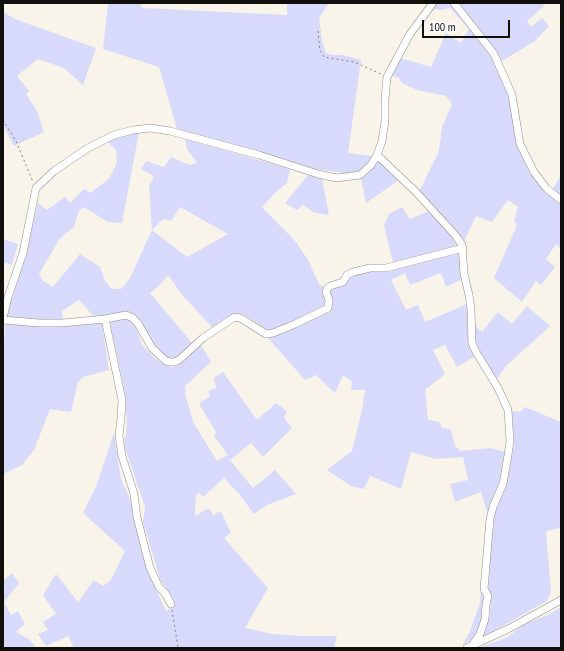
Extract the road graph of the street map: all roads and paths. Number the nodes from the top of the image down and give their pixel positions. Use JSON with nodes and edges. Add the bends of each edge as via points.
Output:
{"nodes":[{"id":1,"x":433,"y":3,"type":"edge"},
{"id":2,"x":454,"y":3,"type":"edge"},
{"id":3,"x":318,"y":31,"type":"dead end"},
{"id":4,"x":387,"y":77,"type":"junction"},
{"id":5,"x":3,"y":120,"type":"edge"},
{"id":6,"x":377,"y":155,"type":"junction"},
{"id":7,"x":36,"y":188,"type":"junction"},
{"id":8,"x":561,"y":200,"type":"edge"},
{"id":9,"x":463,"y":248,"type":"junction"},
{"id":10,"x":3,"y":319,"type":"edge"},
{"id":11,"x":106,"y":319,"type":"junction"},
{"id":12,"x":561,"y":600,"type":"edge"},
{"id":13,"x":171,"y":604,"type":"joint"},
{"id":14,"x":473,"y":644,"type":"junction"},
{"id":15,"x":178,"y":648,"type":"edge"},
{"id":16,"x":466,"y":648,"type":"edge"}],
"edges":[{"from":1,"to":4,"type":"street","via":[[410,34]]},
{"from":2,"to":8,"type":"street","via":[[494,54],[512,95],[520,144],[534,172],[546,188]]},
{"from":3,"to":4,"type":"path","via":[[320,51],[324,56],[354,62]]},
{"from":4,"to":6,"type":"street","via":[[385,121]]},
{"from":5,"to":7,"type":"path","via":[[16,141]]},
{"from":6,"to":7,"type":"street","via":[[360,175],[337,178],[170,131],[150,128],[114,135],[88,148],[54,171]]},
{"from":6,"to":9,"type":"street","via":[[442,220]]},
{"from":7,"to":10,"type":"street","via":[[23,253]]},
{"from":9,"to":11,"type":"street","via":[[386,268],[353,272],[347,275],[343,282],[330,286],[327,290],[328,308],[273,333],[266,334],[242,319],[233,318],[174,362],[166,361],[152,348],[133,318],[126,315]]},
{"from":9,"to":14,"type":"street","via":[[464,274],[471,309],[472,343],[498,388],[508,410],[510,425],[503,484],[490,519],[484,588],[488,596],[485,619]]},
{"from":10,"to":11,"type":"street","via":[[39,323]]},
{"from":11,"to":13,"type":"street","via":[[122,400],[119,436],[122,456],[134,494],[150,568]]},
{"from":12,"to":14,"type":"street","via":[[510,628]]},
{"from":13,"to":15,"type":"path"},
{"from":14,"to":16,"type":"street"}]}
